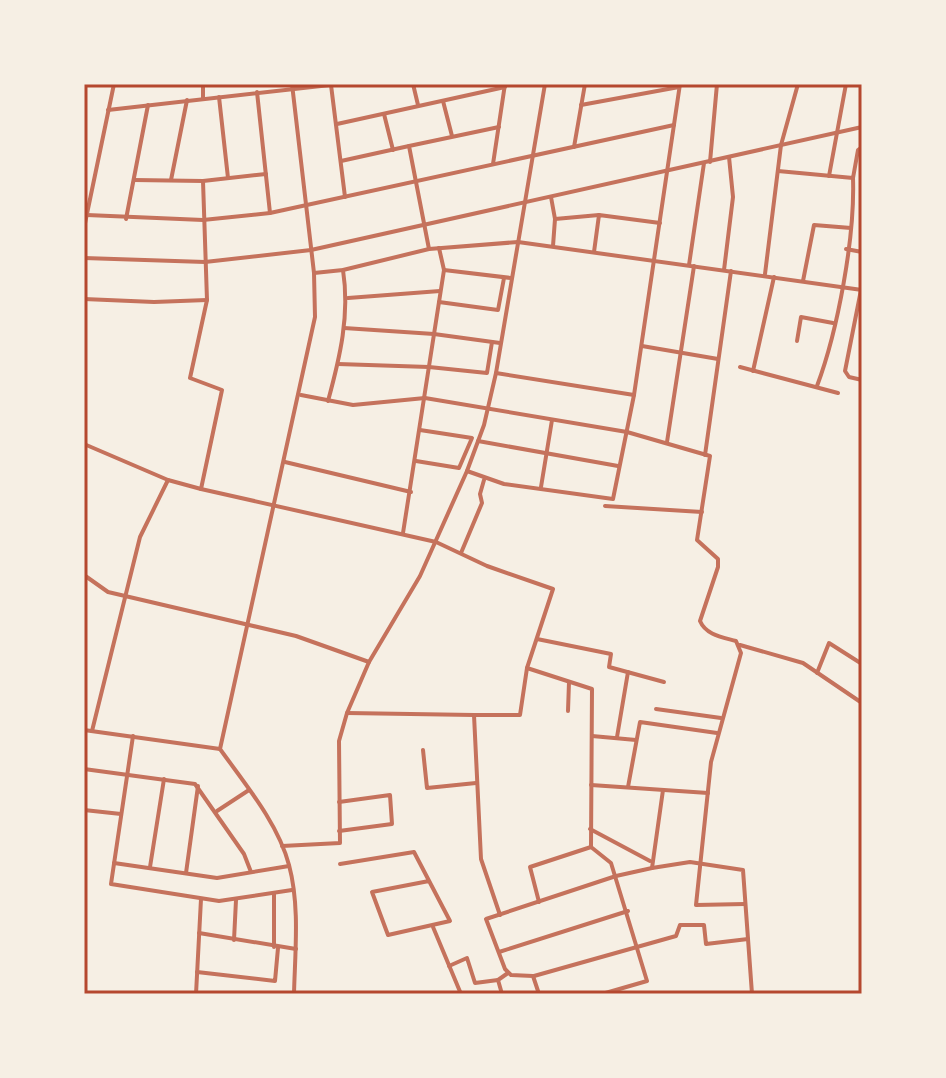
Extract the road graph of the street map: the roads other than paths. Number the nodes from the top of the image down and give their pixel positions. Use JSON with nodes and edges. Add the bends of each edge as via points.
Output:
{"nodes":[{"id":1,"x":114,"y":84,"type":"edge"},
{"id":2,"x":203,"y":84,"type":"edge"},
{"id":3,"x":339,"y":84,"type":"edge"},
{"id":4,"x":413,"y":84,"type":"edge"},
{"id":5,"x":545,"y":84,"type":"edge"},
{"id":6,"x":585,"y":84,"type":"edge"},
{"id":7,"x":717,"y":84,"type":"edge"},
{"id":8,"x":798,"y":84,"type":"edge"},
{"id":9,"x":846,"y":84,"type":"edge"},
{"id":10,"x":331,"y":85,"type":"edge"},
{"id":11,"x":680,"y":85,"type":"edge"},
{"id":12,"x":292,"y":86,"type":"edge"},
{"id":13,"x":505,"y":86,"type":"edge"},
{"id":14,"x":257,"y":92,"type":"junction"},
{"id":15,"x":219,"y":97,"type":"junction"},
{"id":16,"x":203,"y":99,"type":"junction"},
{"id":17,"x":187,"y":100,"type":"junction"},
{"id":18,"x":443,"y":101,"type":"junction"},
{"id":19,"x":148,"y":105,"type":"junction"},
{"id":20,"x":581,"y":105,"type":"junction"},
{"id":21,"x":418,"y":106,"type":"junction"},
{"id":22,"x":108,"y":110,"type":"junction"},
{"id":23,"x":384,"y":114,"type":"junction"},
{"id":24,"x":337,"y":124,"type":"junction"},
{"id":25,"x":674,"y":125,"type":"junction"},
{"id":26,"x":499,"y":127,"type":"junction"},
{"id":27,"x":862,"y":127,"type":"edge"},
{"id":28,"x":837,"y":133,"type":"junction"},
{"id":29,"x":452,"y":136,"type":"junction"},
{"id":30,"x":781,"y":145,"type":"junction"},
{"id":31,"x":409,"y":146,"type":"junction"},
{"id":32,"x":574,"y":147,"type":"junction"},
{"id":33,"x":862,"y":147,"type":"edge"},
{"id":34,"x":393,"y":150,"type":"junction"},
{"id":35,"x":532,"y":156,"type":"junction"},
{"id":36,"x":729,"y":157,"type":"junction"},
{"id":37,"x":341,"y":161,"type":"junction"},
{"id":38,"x":707,"y":162,"type":"junction"},
{"id":39,"x":493,"y":164,"type":"junction"},
{"id":40,"x":667,"y":171,"type":"junction"},
{"id":41,"x":778,"y":171,"type":"junction"},
{"id":42,"x":266,"y":174,"type":"junction"},
{"id":43,"x":829,"y":177,"type":"junction"},
{"id":44,"x":228,"y":178,"type":"junction"},
{"id":45,"x":853,"y":178,"type":"junction"},
{"id":46,"x":134,"y":180,"type":"junction"},
{"id":47,"x":171,"y":180,"type":"junction"},
{"id":48,"x":203,"y":181,"type":"junction"},
{"id":49,"x":416,"y":181,"type":"junction"},
{"id":50,"x":345,"y":197,"type":"junction"},
{"id":51,"x":551,"y":197,"type":"junction"},
{"id":52,"x":525,"y":203,"type":"junction"},
{"id":53,"x":306,"y":206,"type":"junction"},
{"id":54,"x":270,"y":213,"type":"junction"},
{"id":55,"x":599,"y":215,"type":"junction"},
{"id":56,"x":85,"y":218,"type":"edge"},
{"id":57,"x":126,"y":219,"type":"junction"},
{"id":58,"x":555,"y":219,"type":"junction"},
{"id":59,"x":203,"y":220,"type":"junction"},
{"id":60,"x":660,"y":223,"type":"junction"},
{"id":61,"x":424,"y":225,"type":"junction"},
{"id":62,"x":84,"y":228,"type":"edge"},
{"id":63,"x":851,"y":228,"type":"junction"},
{"id":64,"x":518,"y":242,"type":"junction"},
{"id":65,"x":553,"y":246,"type":"junction"},
{"id":66,"x":439,"y":248,"type":"junction"},
{"id":67,"x":429,"y":249,"type":"junction"},
{"id":68,"x":846,"y":249,"type":"junction"},
{"id":69,"x":311,"y":250,"type":"junction"},
{"id":70,"x":594,"y":252,"type":"junction"},
{"id":71,"x":862,"y":252,"type":"edge"},
{"id":72,"x":84,"y":258,"type":"edge"},
{"id":73,"x":654,"y":260,"type":"junction"},
{"id":74,"x":205,"y":262,"type":"junction"},
{"id":75,"x":692,"y":265,"type":"junction"},
{"id":76,"x":343,"y":270,"type":"junction"},
{"id":77,"x":444,"y":270,"type":"junction"},
{"id":78,"x":724,"y":270,"type":"junction"},
{"id":79,"x":731,"y":271,"type":"junction"},
{"id":80,"x":314,"y":273,"type":"junction"},
{"id":81,"x":765,"y":275,"type":"junction"},
{"id":82,"x":774,"y":277,"type":"junction"},
{"id":83,"x":504,"y":278,"type":"junction"},
{"id":84,"x":511,"y":278,"type":"junction"},
{"id":85,"x":803,"y":281,"type":"junction"},
{"id":86,"x":840,"y":287,"type":"junction"},
{"id":87,"x":862,"y":290,"type":"edge"},
{"id":88,"x":440,"y":291,"type":"junction"},
{"id":89,"x":348,"y":298,"type":"junction"},
{"id":90,"x":84,"y":299,"type":"edge"},
{"id":91,"x":207,"y":300,"type":"junction"},
{"id":92,"x":438,"y":302,"type":"junction"},
{"id":93,"x":833,"y":323,"type":"junction"},
{"id":94,"x":344,"y":328,"type":"junction"},
{"id":95,"x":434,"y":334,"type":"junction"},
{"id":96,"x":797,"y":341,"type":"dead end"},
{"id":97,"x":492,"y":342,"type":"junction"},
{"id":98,"x":500,"y":343,"type":"junction"},
{"id":99,"x":641,"y":346,"type":"junction"},
{"id":100,"x":680,"y":353,"type":"junction"},
{"id":101,"x":718,"y":359,"type":"junction"},
{"id":102,"x":338,"y":364,"type":"junction"},
{"id":103,"x":429,"y":367,"type":"junction"},
{"id":104,"x":740,"y":367,"type":"dead end"},
{"id":105,"x":753,"y":371,"type":"junction"},
{"id":106,"x":496,"y":373,"type":"junction"},
{"id":107,"x":862,"y":380,"type":"edge"},
{"id":108,"x":817,"y":386,"type":"junction"},
{"id":109,"x":838,"y":393,"type":"dead end"},
{"id":110,"x":301,"y":395,"type":"junction"},
{"id":111,"x":634,"y":395,"type":"junction"},
{"id":112,"x":425,"y":398,"type":"junction"},
{"id":113,"x":328,"y":401,"type":"junction"},
{"id":114,"x":488,"y":409,"type":"junction"},
{"id":115,"x":552,"y":420,"type":"junction"},
{"id":116,"x":420,"y":430,"type":"junction"},
{"id":117,"x":627,"y":432,"type":"junction"},
{"id":118,"x":478,"y":441,"type":"junction"},
{"id":119,"x":667,"y":442,"type":"junction"},
{"id":120,"x":84,"y":444,"type":"edge"},
{"id":121,"x":547,"y":453,"type":"junction"},
{"id":122,"x":705,"y":455,"type":"junction"},
{"id":123,"x":416,"y":461,"type":"junction"},
{"id":124,"x":285,"y":462,"type":"junction"},
{"id":125,"x":618,"y":466,"type":"junction"},
{"id":126,"x":467,"y":471,"type":"junction"},
{"id":127,"x":168,"y":480,"type":"junction"},
{"id":128,"x":484,"y":480,"type":"junction"},
{"id":129,"x":541,"y":487,"type":"junction"},
{"id":130,"x":201,"y":489,"type":"junction"},
{"id":131,"x":411,"y":492,"type":"junction"},
{"id":132,"x":275,"y":506,"type":"junction"},
{"id":133,"x":605,"y":506,"type":"dead end"},
{"id":134,"x":702,"y":512,"type":"junction"},
{"id":135,"x":403,"y":533,"type":"junction"},
{"id":136,"x":436,"y":542,"type":"junction"},
{"id":137,"x":461,"y":553,"type":"junction"},
{"id":138,"x":84,"y":575,"type":"edge"},
{"id":139,"x":123,"y":595,"type":"junction"},
{"id":140,"x":249,"y":625,"type":"junction"},
{"id":141,"x":536,"y":639,"type":"junction"},
{"id":142,"x":739,"y":645,"type":"junction"},
{"id":143,"x":369,"y":662,"type":"junction"},
{"id":144,"x":862,"y":664,"type":"edge"},
{"id":145,"x":527,"y":668,"type":"junction"},
{"id":146,"x":628,"y":672,"type":"junction"},
{"id":147,"x":817,"y":673,"type":"junction"},
{"id":148,"x":569,"y":682,"type":"junction"},
{"id":149,"x":664,"y":682,"type":"dead end"},
{"id":150,"x":862,"y":703,"type":"edge"},
{"id":151,"x":656,"y":709,"type":"dead end"},
{"id":152,"x":568,"y":711,"type":"dead end"},
{"id":153,"x":347,"y":713,"type":"junction"},
{"id":154,"x":474,"y":715,"type":"junction"},
{"id":155,"x":721,"y":718,"type":"junction"},
{"id":156,"x":84,"y":730,"type":"edge"},
{"id":157,"x":92,"y":731,"type":"junction"},
{"id":158,"x":717,"y":733,"type":"junction"},
{"id":159,"x":133,"y":736,"type":"junction"},
{"id":160,"x":592,"y":736,"type":"junction"},
{"id":161,"x":617,"y":737,"type":"junction"},
{"id":162,"x":636,"y":740,"type":"junction"},
{"id":163,"x":220,"y":749,"type":"junction"},
{"id":164,"x":423,"y":750,"type":"dead end"},
{"id":165,"x":84,"y":769,"type":"edge"},
{"id":166,"x":127,"y":774,"type":"junction"},
{"id":167,"x":164,"y":779,"type":"junction"},
{"id":168,"x":476,"y":783,"type":"junction"},
{"id":169,"x":591,"y":785,"type":"junction"},
{"id":170,"x":198,"y":786,"type":"junction"},
{"id":171,"x":628,"y":787,"type":"junction"},
{"id":172,"x":249,"y":790,"type":"junction"},
{"id":173,"x":663,"y":790,"type":"junction"},
{"id":174,"x":709,"y":793,"type":"junction"},
{"id":175,"x":339,"y":802,"type":"junction"},
{"id":176,"x":84,"y":810,"type":"edge"},
{"id":177,"x":217,"y":811,"type":"junction"},
{"id":178,"x":121,"y":814,"type":"junction"},
{"id":179,"x":589,"y":828,"type":"junction"},
{"id":180,"x":339,"y":831,"type":"junction"},
{"id":181,"x":282,"y":846,"type":"junction"},
{"id":182,"x":591,"y":847,"type":"junction"},
{"id":183,"x":650,"y":861,"type":"junction"},
{"id":184,"x":114,"y":863,"type":"junction"},
{"id":185,"x":699,"y":863,"type":"junction"},
{"id":186,"x":340,"y":864,"type":"dead end"},
{"id":187,"x":289,"y":866,"type":"junction"},
{"id":188,"x":150,"y":868,"type":"junction"},
{"id":189,"x":652,"y":868,"type":"junction"},
{"id":190,"x":251,"y":872,"type":"junction"},
{"id":191,"x":186,"y":873,"type":"junction"},
{"id":192,"x":616,"y":876,"type":"junction"},
{"id":193,"x":429,"y":881,"type":"junction"},
{"id":194,"x":292,"y":890,"type":"junction"},
{"id":195,"x":274,"y":894,"type":"junction"},
{"id":196,"x":201,"y":899,"type":"junction"},
{"id":197,"x":236,"y":900,"type":"junction"},
{"id":198,"x":539,"y":902,"type":"junction"},
{"id":199,"x":745,"y":904,"type":"junction"},
{"id":200,"x":628,"y":911,"type":"junction"},
{"id":201,"x":500,"y":915,"type":"junction"},
{"id":202,"x":433,"y":927,"type":"junction"},
{"id":203,"x":199,"y":933,"type":"junction"},
{"id":204,"x":748,"y":939,"type":"junction"},
{"id":205,"x":234,"y":940,"type":"junction"},
{"id":206,"x":276,"y":947,"type":"junction"},
{"id":207,"x":638,"y":947,"type":"junction"},
{"id":208,"x":296,"y":949,"type":"junction"},
{"id":209,"x":499,"y":952,"type":"junction"},
{"id":210,"x":449,"y":966,"type":"junction"},
{"id":211,"x":197,"y":972,"type":"junction"},
{"id":212,"x":508,"y":973,"type":"junction"},
{"id":213,"x":533,"y":976,"type":"junction"},
{"id":214,"x":498,"y":980,"type":"junction"},
{"id":215,"x":196,"y":994,"type":"edge"},
{"id":216,"x":294,"y":994,"type":"edge"},
{"id":217,"x":461,"y":994,"type":"edge"},
{"id":218,"x":502,"y":994,"type":"edge"},
{"id":219,"x":539,"y":994,"type":"edge"},
{"id":220,"x":602,"y":994,"type":"edge"},
{"id":221,"x":752,"y":994,"type":"edge"}],
"edges":[{"from":1,"to":22,"type":"street"},
{"from":2,"to":16,"type":"street"},
{"from":3,"to":10,"type":"street"},
{"from":4,"to":21,"type":"street"},
{"from":5,"to":35,"type":"street"},
{"from":6,"to":20,"type":"street"},
{"from":7,"to":38,"type":"street"},
{"from":8,"to":30,"type":"street"},
{"from":9,"to":28,"type":"street"},
{"from":10,"to":12,"type":"street"},
{"from":10,"to":24,"type":"street"},
{"from":11,"to":20,"type":"street"},
{"from":11,"to":25,"type":"street"},
{"from":12,"to":14,"type":"street"},
{"from":12,"to":53,"type":"street"},
{"from":13,"to":18,"type":"street"},
{"from":13,"to":26,"type":"street"},
{"from":14,"to":15,"type":"street"},
{"from":14,"to":42,"type":"street"},
{"from":15,"to":16,"type":"street"},
{"from":15,"to":44,"type":"street"},
{"from":16,"to":17,"type":"street"},
{"from":17,"to":19,"type":"street"},
{"from":17,"to":47,"type":"street"},
{"from":18,"to":21,"type":"street"},
{"from":18,"to":29,"type":"street"},
{"from":19,"to":22,"type":"street"},
{"from":19,"to":46,"type":"street"},
{"from":20,"to":32,"type":"street"},
{"from":21,"to":23,"type":"street"},
{"from":22,"to":56,"type":"street"},
{"from":23,"to":24,"type":"street"},
{"from":23,"to":34,"type":"street"},
{"from":24,"to":37,"type":"street"},
{"from":25,"to":32,"type":"street"},
{"from":25,"to":40,"type":"street"},
{"from":26,"to":29,"type":"street"},
{"from":26,"to":39,"type":"street"},
{"from":27,"to":28,"type":"street"},
{"from":28,"to":30,"type":"street"},
{"from":28,"to":43,"type":"street"},
{"from":29,"to":31,"type":"street"},
{"from":30,"to":36,"type":"street"},
{"from":30,"to":41,"type":"street"},
{"from":31,"to":34,"type":"street"},
{"from":31,"to":49,"type":"street"},
{"from":32,"to":35,"type":"street"},
{"from":33,"to":45,"type":"street"},
{"from":34,"to":37,"type":"street"},
{"from":35,"to":39,"type":"street"},
{"from":35,"to":52,"type":"street"},
{"from":36,"to":38,"type":"street"},
{"from":36,"to":78,"type":"street","via":[[733,197]]},
{"from":37,"to":50,"type":"street"},
{"from":38,"to":40,"type":"street"},
{"from":38,"to":75,"type":"street"},
{"from":39,"to":49,"type":"street"},
{"from":40,"to":51,"type":"street"},
{"from":40,"to":60,"type":"street"},
{"from":41,"to":43,"type":"street"},
{"from":41,"to":81,"type":"street"},
{"from":42,"to":44,"type":"street"},
{"from":42,"to":54,"type":"street"},
{"from":43,"to":45,"type":"street"},
{"from":44,"to":48,"type":"street"},
{"from":45,"to":63,"type":"street"},
{"from":46,"to":47,"type":"street"},
{"from":46,"to":57,"type":"street"},
{"from":47,"to":48,"type":"street"},
{"from":48,"to":59,"type":"street"},
{"from":49,"to":50,"type":"street"},
{"from":49,"to":61,"type":"street"},
{"from":50,"to":53,"type":"street"},
{"from":51,"to":52,"type":"street"},
{"from":51,"to":58,"type":"street"},
{"from":52,"to":61,"type":"street"},
{"from":52,"to":64,"type":"street"},
{"from":53,"to":54,"type":"street"},
{"from":53,"to":69,"type":"street"},
{"from":54,"to":59,"type":"street"},
{"from":55,"to":58,"type":"street"},
{"from":55,"to":60,"type":"street"},
{"from":55,"to":70,"type":"street"},
{"from":56,"to":57,"type":"street"},
{"from":56,"to":62,"type":"street"},
{"from":57,"to":59,"type":"street"},
{"from":58,"to":65,"type":"street"},
{"from":59,"to":74,"type":"street"},
{"from":60,"to":73,"type":"street"},
{"from":61,"to":67,"type":"street"},
{"from":61,"to":69,"type":"street"},
{"from":63,"to":68,"type":"street"},
{"from":63,"to":85,"type":"street","via":[[814,225]]},
{"from":64,"to":65,"type":"street"},
{"from":64,"to":66,"type":"street"},
{"from":64,"to":84,"type":"street"},
{"from":65,"to":70,"type":"street"},
{"from":66,"to":67,"type":"street"},
{"from":66,"to":77,"type":"street"},
{"from":67,"to":76,"type":"street"},
{"from":68,"to":71,"type":"street"},
{"from":68,"to":86,"type":"street"},
{"from":69,"to":74,"type":"street"},
{"from":69,"to":80,"type":"street"},
{"from":70,"to":73,"type":"street"},
{"from":72,"to":74,"type":"street"},
{"from":73,"to":75,"type":"street"},
{"from":73,"to":99,"type":"street"},
{"from":74,"to":91,"type":"street"},
{"from":75,"to":78,"type":"street"},
{"from":75,"to":100,"type":"street"},
{"from":76,"to":80,"type":"street"},
{"from":76,"to":89,"type":"street"},
{"from":77,"to":83,"type":"street"},
{"from":77,"to":88,"type":"street"},
{"from":78,"to":79,"type":"street"},
{"from":79,"to":81,"type":"street"},
{"from":79,"to":101,"type":"street"},
{"from":80,"to":110,"type":"street","via":[[315,317]]},
{"from":81,"to":82,"type":"street"},
{"from":82,"to":85,"type":"street"},
{"from":82,"to":105,"type":"street"},
{"from":83,"to":84,"type":"street"},
{"from":83,"to":92,"type":"street","via":[[498,310]]},
{"from":84,"to":98,"type":"street"},
{"from":85,"to":86,"type":"street"},
{"from":86,"to":87,"type":"street"},
{"from":86,"to":93,"type":"street"},
{"from":87,"to":107,"type":"street","via":[[845,371]]},
{"from":88,"to":89,"type":"street"},
{"from":88,"to":92,"type":"street"},
{"from":89,"to":94,"type":"street"},
{"from":90,"to":91,"type":"street"},
{"from":91,"to":130,"type":"street","via":[[190,378],[222,390]]},
{"from":92,"to":95,"type":"street"},
{"from":93,"to":96,"type":"street","via":[[801,317]]},
{"from":93,"to":108,"type":"street"},
{"from":94,"to":95,"type":"street"},
{"from":94,"to":102,"type":"street"},
{"from":95,"to":97,"type":"street"},
{"from":95,"to":103,"type":"street"},
{"from":97,"to":98,"type":"street"},
{"from":97,"to":103,"type":"street","via":[[487,373]]},
{"from":98,"to":106,"type":"street"},
{"from":99,"to":100,"type":"street"},
{"from":99,"to":111,"type":"street"},
{"from":100,"to":101,"type":"street"},
{"from":100,"to":119,"type":"street"},
{"from":101,"to":122,"type":"street"},
{"from":102,"to":103,"type":"street"},
{"from":102,"to":113,"type":"street"},
{"from":103,"to":112,"type":"street"},
{"from":104,"to":105,"type":"street"},
{"from":105,"to":108,"type":"street"},
{"from":106,"to":111,"type":"street"},
{"from":106,"to":114,"type":"street"},
{"from":108,"to":109,"type":"street"},
{"from":110,"to":113,"type":"street"},
{"from":110,"to":124,"type":"street"},
{"from":111,"to":117,"type":"street"},
{"from":112,"to":113,"type":"street","via":[[353,405]]},
{"from":112,"to":114,"type":"street"},
{"from":112,"to":116,"type":"street"},
{"from":114,"to":115,"type":"street"},
{"from":114,"to":118,"type":"street"},
{"from":115,"to":117,"type":"street"},
{"from":115,"to":121,"type":"street"},
{"from":116,"to":123,"type":"street"},
{"from":116,"to":123,"type":"street","via":[[472,438],[459,468]]},
{"from":117,"to":119,"type":"street"},
{"from":117,"to":125,"type":"street"},
{"from":118,"to":121,"type":"street"},
{"from":118,"to":126,"type":"street"},
{"from":119,"to":122,"type":"street"},
{"from":120,"to":127,"type":"street"},
{"from":121,"to":125,"type":"street"},
{"from":121,"to":129,"type":"street"},
{"from":122,"to":134,"type":"street","via":[[712,459]]},
{"from":123,"to":131,"type":"street"},
{"from":124,"to":131,"type":"street"},
{"from":124,"to":132,"type":"street"},
{"from":125,"to":129,"type":"street","via":[[613,499]]},
{"from":126,"to":128,"type":"street"},
{"from":126,"to":136,"type":"street"},
{"from":127,"to":130,"type":"street"},
{"from":127,"to":139,"type":"street","via":[[140,537]]},
{"from":128,"to":129,"type":"street"},
{"from":128,"to":137,"type":"street","via":[[482,503]]},
{"from":130,"to":132,"type":"street"},
{"from":131,"to":135,"type":"street"},
{"from":132,"to":135,"type":"street"},
{"from":132,"to":140,"type":"street"},
{"from":133,"to":134,"type":"street"},
{"from":134,"to":142,"type":"street","via":[[697,540],[718,559],[700,621],[703,629]]},
{"from":135,"to":136,"type":"street"},
{"from":136,"to":137,"type":"street"},
{"from":136,"to":143,"type":"street"},
{"from":137,"to":141,"type":"street","via":[[553,589]]},
{"from":138,"to":139,"type":"street","via":[[95,586]]},
{"from":139,"to":140,"type":"street"},
{"from":139,"to":157,"type":"street"},
{"from":140,"to":143,"type":"street","via":[[323,643]]},
{"from":140,"to":163,"type":"street"},
{"from":141,"to":145,"type":"street"},
{"from":141,"to":146,"type":"street","via":[[611,654],[609,667]]},
{"from":142,"to":147,"type":"street","via":[[803,663]]},
{"from":142,"to":155,"type":"street","via":[[740,661]]},
{"from":143,"to":153,"type":"street"},
{"from":144,"to":147,"type":"street","via":[[829,643]]},
{"from":145,"to":148,"type":"street"},
{"from":145,"to":154,"type":"street","via":[[520,715]]},
{"from":146,"to":149,"type":"street"},
{"from":146,"to":161,"type":"street"},
{"from":147,"to":150,"type":"street"},
{"from":148,"to":152,"type":"street"},
{"from":148,"to":160,"type":"street","via":[[592,689]]},
{"from":151,"to":155,"type":"street"},
{"from":153,"to":154,"type":"street"},
{"from":153,"to":175,"type":"street","via":[[339,741]]},
{"from":154,"to":168,"type":"street"},
{"from":155,"to":158,"type":"street"},
{"from":156,"to":157,"type":"street"},
{"from":157,"to":159,"type":"street"},
{"from":158,"to":162,"type":"street","via":[[640,722]]},
{"from":158,"to":174,"type":"street"},
{"from":159,"to":163,"type":"street"},
{"from":159,"to":166,"type":"street"},
{"from":160,"to":161,"type":"street"},
{"from":160,"to":169,"type":"street"},
{"from":161,"to":162,"type":"street"},
{"from":162,"to":171,"type":"street"},
{"from":163,"to":172,"type":"street"},
{"from":164,"to":168,"type":"street","via":[[427,788]]},
{"from":165,"to":166,"type":"street"},
{"from":166,"to":167,"type":"street"},
{"from":166,"to":178,"type":"street"},
{"from":167,"to":170,"type":"street"},
{"from":167,"to":188,"type":"street"},
{"from":168,"to":201,"type":"street","via":[[481,859]]},
{"from":169,"to":171,"type":"street"},
{"from":169,"to":179,"type":"street"},
{"from":170,"to":177,"type":"street"},
{"from":170,"to":191,"type":"street"},
{"from":171,"to":173,"type":"street"},
{"from":172,"to":177,"type":"street"},
{"from":172,"to":181,"type":"street"},
{"from":173,"to":174,"type":"street"},
{"from":173,"to":183,"type":"street"},
{"from":174,"to":185,"type":"street"},
{"from":175,"to":180,"type":"street"},
{"from":175,"to":180,"type":"street","via":[[390,795],[392,824]]},
{"from":176,"to":178,"type":"street"},
{"from":177,"to":190,"type":"street"},
{"from":178,"to":184,"type":"street"},
{"from":179,"to":182,"type":"street"},
{"from":179,"to":183,"type":"street"},
{"from":180,"to":181,"type":"street","via":[[340,843]]},
{"from":181,"to":187,"type":"street"},
{"from":182,"to":192,"type":"street","via":[[611,863]]},
{"from":182,"to":198,"type":"street","via":[[530,867]]},
{"from":183,"to":189,"type":"street"},
{"from":184,"to":188,"type":"street"},
{"from":184,"to":196,"type":"street","via":[[111,884]]},
{"from":185,"to":189,"type":"street"},
{"from":185,"to":199,"type":"street","via":[[743,870]]},
{"from":185,"to":199,"type":"street","via":[[696,905]]},
{"from":186,"to":193,"type":"street","via":[[410,851]]},
{"from":187,"to":190,"type":"street"},
{"from":187,"to":194,"type":"street"},
{"from":188,"to":191,"type":"street"},
{"from":189,"to":192,"type":"street"},
{"from":190,"to":191,"type":"street","via":[[217,878]]},
{"from":192,"to":198,"type":"street"},
{"from":192,"to":200,"type":"street"},
{"from":193,"to":202,"type":"street","via":[[450,921]]},
{"from":193,"to":202,"type":"street","via":[[372,892],[388,935]]},
{"from":194,"to":195,"type":"street"},
{"from":194,"to":208,"type":"street"},
{"from":195,"to":197,"type":"street"},
{"from":195,"to":206,"type":"street"},
{"from":196,"to":197,"type":"street"},
{"from":196,"to":203,"type":"street"},
{"from":197,"to":205,"type":"street"},
{"from":198,"to":201,"type":"street"},
{"from":199,"to":204,"type":"street"},
{"from":200,"to":207,"type":"street"},
{"from":200,"to":209,"type":"street"},
{"from":201,"to":209,"type":"street","via":[[486,919]]},
{"from":202,"to":210,"type":"street"},
{"from":203,"to":205,"type":"street"},
{"from":203,"to":211,"type":"street"},
{"from":204,"to":207,"type":"street","via":[[706,944],[704,925],[680,925],[676,936]]},
{"from":204,"to":221,"type":"street"},
{"from":205,"to":206,"type":"street"},
{"from":206,"to":208,"type":"street"},
{"from":206,"to":211,"type":"street","via":[[275,981]]},
{"from":207,"to":213,"type":"street"},
{"from":207,"to":220,"type":"street","via":[[647,981]]},
{"from":208,"to":216,"type":"street"},
{"from":209,"to":212,"type":"street"},
{"from":210,"to":214,"type":"street","via":[[467,958],[475,983]]},
{"from":210,"to":217,"type":"street"},
{"from":211,"to":215,"type":"street"},
{"from":212,"to":213,"type":"street"},
{"from":212,"to":214,"type":"street"},
{"from":213,"to":219,"type":"street"},
{"from":214,"to":218,"type":"street"}]}
